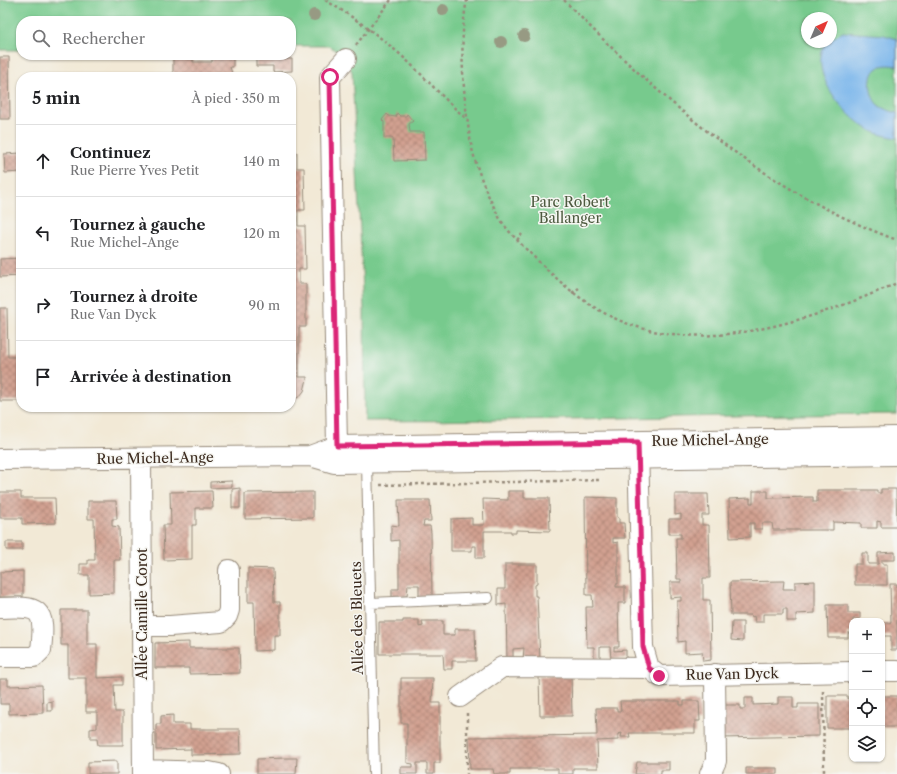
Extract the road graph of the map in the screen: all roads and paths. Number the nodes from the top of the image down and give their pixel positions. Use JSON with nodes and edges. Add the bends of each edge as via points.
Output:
{"nodes":[{"id":1,"x":325,"y":0,"type":"edge"},
{"id":2,"x":391,"y":0,"type":"edge"},
{"id":3,"x":467,"y":0,"type":"edge"},
{"id":4,"x":564,"y":0,"type":"edge"},
{"id":5,"x":368,"y":28,"type":"junction"},
{"id":6,"x":346,"y":59,"type":"dead end"},
{"id":7,"x":469,"y":121,"type":"junction"},
{"id":8,"x":522,"y":234,"type":"dead end"},
{"id":9,"x":517,"y":240,"type":"junction"},
{"id":10,"x":897,"y":240,"type":"edge"},
{"id":11,"x":897,"y":283,"type":"edge"},
{"id":12,"x":579,"y":288,"type":"dead end"},
{"id":13,"x":572,"y":294,"type":"junction"},
{"id":14,"x":897,"y":437,"type":"edge"},
{"id":15,"x":639,"y":451,"type":"junction"},
{"id":16,"x":336,"y":454,"type":"junction"},
{"id":17,"x":897,"y":455,"type":"edge"},
{"id":18,"x":141,"y":458,"type":"junction"},
{"id":19,"x":0,"y":459,"type":"edge"},
{"id":20,"x":367,"y":462,"type":"junction"},
{"id":21,"x":229,"y":570,"type":"dead end"},
{"id":22,"x":488,"y":598,"type":"dead end"},
{"id":23,"x":370,"y":602,"type":"junction"},
{"id":24,"x":0,"y":608,"type":"edge"},
{"id":25,"x":142,"y":626,"type":"junction"},
{"id":26,"x":0,"y":657,"type":"edge"},
{"id":27,"x":649,"y":668,"type":"junction"},
{"id":28,"x":885,"y":671,"type":"edge"},
{"id":29,"x":897,"y":671,"type":"edge"},
{"id":30,"x":823,"y":672,"type":"junction"},
{"id":31,"x":849,"y":672,"type":"edge"},
{"id":32,"x":715,"y":674,"type":"junction"},
{"id":33,"x":460,"y":697,"type":"joint"},
{"id":34,"x":143,"y":772,"type":"edge"},
{"id":35,"x":219,"y":774,"type":"edge"},
{"id":36,"x":374,"y":774,"type":"edge"},
{"id":37,"x":467,"y":774,"type":"edge"},
{"id":38,"x":710,"y":774,"type":"edge"},
{"id":39,"x":824,"y":774,"type":"edge"}],
"edges":[{"from":1,"to":5,"type":"path"},
{"from":2,"to":5,"type":"path"},
{"from":3,"to":7,"type":"path","via":[[463,56]]},
{"from":4,"to":10,"type":"path","via":[[673,104],[750,164],[803,196],[875,232]]},
{"from":5,"to":7,"type":"path","via":[[396,51]]},
{"from":6,"to":16,"type":"street","via":[[330,77]]},
{"from":7,"to":9,"type":"path","via":[[471,145],[484,183],[499,218]]},
{"from":8,"to":9,"type":"path"},
{"from":9,"to":13,"type":"path"},
{"from":11,"to":13,"type":"path","via":[[804,318],[713,335],[672,334],[638,326],[605,315]]},
{"from":12,"to":13,"type":"path"},
{"from":14,"to":15,"type":"street","name":"Rue Michel-Ange"},
{"from":15,"to":16,"type":"street","name":"Rue Michel-Ange"},
{"from":15,"to":17,"type":"street","name":"Rue Michel-Ange"},
{"from":15,"to":20,"type":"street","name":"Rue Michel-Ange"},
{"from":15,"to":27,"type":"street","via":[[643,647]]},
{"from":16,"to":18,"type":"street","name":"Rue Michel-Ange"},
{"from":16,"to":20,"type":"street","name":"Rue Michel-Ange"},
{"from":18,"to":19,"type":"street","name":"Rue Michel-Ange"},
{"from":18,"to":25,"type":"street","name":"Allée Camille Corot"},
{"from":20,"to":23,"type":"lane","name":"Allée des Bleuets"},
{"from":21,"to":25,"type":"street","via":[[229,610],[221,622]]},
{"from":22,"to":23,"type":"lane"},
{"from":23,"to":36,"type":"lane","name":"Allée des Bleuets"},
{"from":24,"to":26,"type":"street","via":[[25,607],[35,610],[39,614],[42,640],[41,650],[34,657]]},
{"from":25,"to":34,"type":"street","name":"Allée Camille Corot"},
{"from":27,"to":32,"type":"street","name":"Rue Van Dyck","via":[[659,676]]},
{"from":27,"to":33,"type":"street","via":[[502,668]]},
{"from":28,"to":29,"type":"street"},
{"from":30,"to":31,"type":"street","name":"Rue Van Dyck"},
{"from":30,"to":32,"type":"street","name":"Rue Van Dyck"},
{"from":30,"to":39,"type":"path"},
{"from":32,"to":38,"type":"street","via":[[716,761]]},
{"from":33,"to":37,"type":"path","via":[[467,713]]},
{"from":34,"to":35,"type":"street","name":"Allée Camille Corot"}]}
